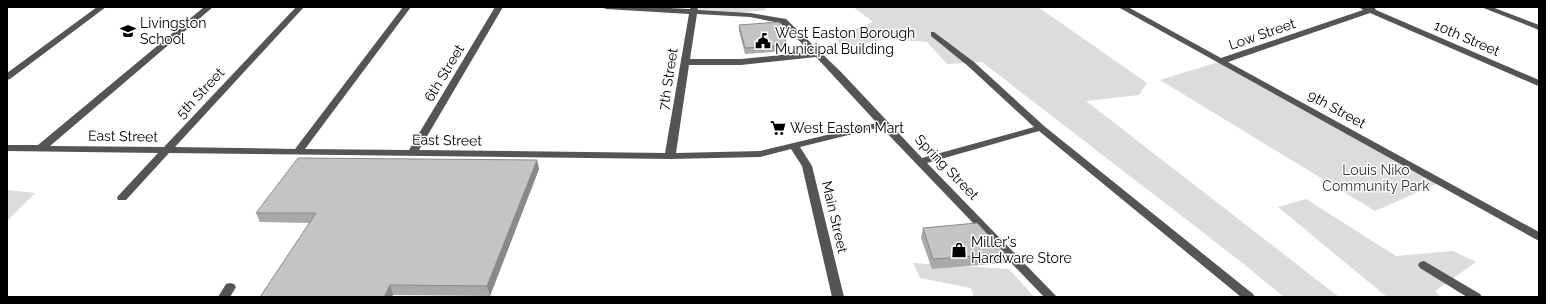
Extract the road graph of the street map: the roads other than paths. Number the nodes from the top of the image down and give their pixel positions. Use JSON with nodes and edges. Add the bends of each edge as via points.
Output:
{"nodes":[{"id":1,"x":102,"y":7,"type":"edge"},
{"id":2,"x":208,"y":7,"type":"edge"},
{"id":3,"x":300,"y":7,"type":"edge"},
{"id":4,"x":406,"y":7,"type":"edge"},
{"id":5,"x":500,"y":7,"type":"edge"},
{"id":6,"x":606,"y":7,"type":"edge"},
{"id":7,"x":1122,"y":7,"type":"edge"},
{"id":8,"x":1378,"y":7,"type":"edge"},
{"id":9,"x":1485,"y":7,"type":"edge"},
{"id":10,"x":1366,"y":8,"type":"edge"},
{"id":11,"x":694,"y":10,"type":"edge"},
{"id":12,"x":1539,"y":28,"type":"edge"},
{"id":13,"x":934,"y":34,"type":"dead end"},
{"id":14,"x":817,"y":54,"type":"junction"},
{"id":15,"x":1222,"y":61,"type":"junction"},
{"id":16,"x":685,"y":62,"type":"junction"},
{"id":17,"x":7,"y":77,"type":"edge"},
{"id":18,"x":1539,"y":83,"type":"edge"},
{"id":19,"x":883,"y":124,"type":"junction"},
{"id":20,"x":1041,"y":128,"type":"junction"},
{"id":21,"x":795,"y":147,"type":"junction"},
{"id":22,"x":7,"y":148,"type":"edge"},
{"id":23,"x":40,"y":149,"type":"junction"},
{"id":24,"x":165,"y":151,"type":"junction"},
{"id":25,"x":298,"y":152,"type":"junction"},
{"id":26,"x":412,"y":154,"type":"junction"},
{"id":27,"x":670,"y":156,"type":"junction"},
{"id":28,"x":921,"y":162,"type":"junction"},
{"id":29,"x":122,"y":198,"type":"dead end"},
{"id":30,"x":1539,"y":236,"type":"edge"},
{"id":31,"x":1424,"y":265,"type":"dead end"},
{"id":32,"x":838,"y":297,"type":"edge"},
{"id":33,"x":1051,"y":297,"type":"edge"},
{"id":34,"x":1249,"y":297,"type":"edge"},
{"id":35,"x":1476,"y":297,"type":"edge"}],
"edges":[{"from":1,"to":17,"type":"street"},
{"from":2,"to":23,"type":"street"},
{"from":3,"to":24,"type":"street","name":"5th Street"},
{"from":4,"to":25,"type":"street"},
{"from":5,"to":26,"type":"street","name":"6th Street"},
{"from":6,"to":11,"type":"street","name":"Spring Street"},
{"from":7,"to":15,"type":"street","name":"9th Street"},
{"from":8,"to":10,"type":"street","name":"Low Street"},
{"from":9,"to":12,"type":"street"},
{"from":10,"to":15,"type":"street","name":"Low Street"},
{"from":10,"to":18,"type":"street","name":"10th Street"},
{"from":11,"to":14,"type":"street","name":"Spring Street","via":[[783,21]]},
{"from":11,"to":16,"type":"street","name":"7th Street"},
{"from":13,"to":20,"type":"street","via":[[972,64]]},
{"from":14,"to":16,"type":"street","via":[[741,62]]},
{"from":14,"to":19,"type":"street","name":"Spring Street"},
{"from":15,"to":30,"type":"street","name":"9th Street"},
{"from":16,"to":27,"type":"street","name":"7th Street"},
{"from":19,"to":21,"type":"street","name":"East Street"},
{"from":19,"to":28,"type":"street","name":"Spring Street"},
{"from":20,"to":28,"type":"street"},
{"from":20,"to":34,"type":"street"},
{"from":21,"to":27,"type":"street","name":"East Street","via":[[760,154]]},
{"from":21,"to":32,"type":"street","name":"Main Street","via":[[808,166]]},
{"from":22,"to":23,"type":"street","name":"East Street"},
{"from":23,"to":24,"type":"street","name":"East Street"},
{"from":24,"to":25,"type":"street","name":"East Street"},
{"from":24,"to":29,"type":"street","name":"5th Street"},
{"from":25,"to":26,"type":"street","name":"East Street"},
{"from":26,"to":27,"type":"street","name":"East Street"},
{"from":28,"to":33,"type":"street","name":"Spring Street"},
{"from":31,"to":35,"type":"street"}]}
